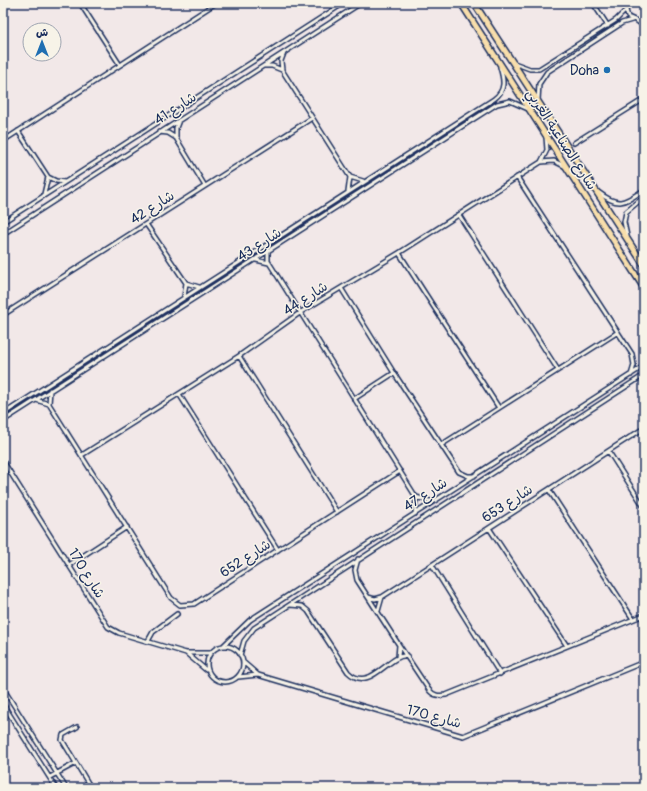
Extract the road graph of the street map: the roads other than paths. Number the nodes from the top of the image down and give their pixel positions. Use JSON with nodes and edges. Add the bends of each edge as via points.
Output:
{"nodes":[{"id":1,"x":87,"y":3,"type":"edge"},
{"id":2,"x":216,"y":3,"type":"edge"},
{"id":3,"x":344,"y":3,"type":"edge"},
{"id":4,"x":361,"y":3,"type":"edge"},
{"id":5,"x":461,"y":3,"type":"edge"},
{"id":6,"x":474,"y":3,"type":"edge"},
{"id":7,"x":593,"y":3,"type":"edge"},
{"id":8,"x":81,"y":5,"type":"edge"},
{"id":9,"x":627,"y":6,"type":"edge"},
{"id":10,"x":644,"y":18,"type":"edge"},
{"id":11,"x":632,"y":20,"type":"junction"},
{"id":12,"x":637,"y":21,"type":"junction"},
{"id":13,"x":608,"y":26,"type":"junction"},
{"id":14,"x":644,"y":26,"type":"edge"},
{"id":15,"x":284,"y":52,"type":"junction"},
{"id":16,"x":512,"y":62,"type":"junction"},
{"id":17,"x":120,"y":65,"type":"junction"},
{"id":18,"x":500,"y":65,"type":"junction"},
{"id":19,"x":262,"y":66,"type":"junction"},
{"id":20,"x":282,"y":70,"type":"junction"},
{"id":21,"x":644,"y":99,"type":"edge"},
{"id":22,"x":538,"y":102,"type":"junction"},
{"id":23,"x":530,"y":110,"type":"junction"},
{"id":24,"x":312,"y":118,"type":"junction"},
{"id":25,"x":180,"y":119,"type":"junction"},
{"id":26,"x":18,"y":131,"type":"junction"},
{"id":27,"x":159,"y":132,"type":"junction"},
{"id":28,"x":546,"y":135,"type":"junction"},
{"id":29,"x":176,"y":138,"type":"junction"},
{"id":30,"x":3,"y":141,"type":"edge"},
{"id":31,"x":574,"y":143,"type":"dead end"},
{"id":32,"x":541,"y":162,"type":"junction"},
{"id":33,"x":568,"y":168,"type":"junction"},
{"id":34,"x":48,"y":177,"type":"junction"},
{"id":35,"x":350,"y":177,"type":"junction"},
{"id":36,"x":517,"y":177,"type":"junction"},
{"id":37,"x":364,"y":181,"type":"junction"},
{"id":38,"x":65,"y":182,"type":"junction"},
{"id":39,"x":205,"y":186,"type":"junction"},
{"id":40,"x":596,"y":190,"type":"junction"},
{"id":41,"x":644,"y":190,"type":"edge"},
{"id":42,"x":348,"y":192,"type":"junction"},
{"id":43,"x":43,"y":196,"type":"junction"},
{"id":44,"x":644,"y":197,"type":"edge"},
{"id":45,"x":459,"y":215,"type":"junction"},
{"id":46,"x":3,"y":222,"type":"edge"},
{"id":47,"x":146,"y":224,"type":"junction"},
{"id":48,"x":3,"y":234,"type":"edge"},
{"id":49,"x":629,"y":241,"type":"junction"},
{"id":50,"x":268,"y":251,"type":"junction"},
{"id":51,"x":399,"y":253,"type":"junction"},
{"id":52,"x":254,"y":260,"type":"junction"},
{"id":53,"x":269,"y":263,"type":"junction"},
{"id":54,"x":644,"y":265,"type":"edge"},
{"id":55,"x":186,"y":283,"type":"junction"},
{"id":56,"x":200,"y":287,"type":"junction"},
{"id":57,"x":342,"y":288,"type":"junction"},
{"id":58,"x":644,"y":288,"type":"edge"},
{"id":59,"x":184,"y":297,"type":"junction"},
{"id":60,"x":301,"y":312,"type":"junction"},
{"id":61,"x":3,"y":315,"type":"edge"},
{"id":62,"x":618,"y":332,"type":"junction"},
{"id":63,"x":239,"y":356,"type":"junction"},
{"id":64,"x":644,"y":366,"type":"edge"},
{"id":65,"x":558,"y":370,"type":"junction"},
{"id":66,"x":394,"y":373,"type":"junction"},
{"id":67,"x":631,"y":375,"type":"junction"},
{"id":68,"x":644,"y":375,"type":"edge"},
{"id":69,"x":50,"y":390,"type":"junction"},
{"id":70,"x":179,"y":394,"type":"junction"},
{"id":71,"x":354,"y":399,"type":"junction"},
{"id":72,"x":35,"y":400,"type":"junction"},
{"id":73,"x":49,"y":404,"type":"junction"},
{"id":74,"x":499,"y":408,"type":"junction"},
{"id":75,"x":3,"y":414,"type":"edge"},
{"id":76,"x":3,"y":421,"type":"edge"},
{"id":77,"x":644,"y":428,"type":"edge"},
{"id":78,"x":441,"y":445,"type":"junction"},
{"id":79,"x":609,"y":452,"type":"junction"},
{"id":80,"x":82,"y":455,"type":"junction"},
{"id":81,"x":3,"y":461,"type":"edge"},
{"id":82,"x":400,"y":471,"type":"junction"},
{"id":83,"x":474,"y":476,"type":"junction"},
{"id":84,"x":549,"y":490,"type":"junction"},
{"id":85,"x":416,"y":497,"type":"junction"},
{"id":86,"x":433,"y":502,"type":"junction"},
{"id":87,"x":644,"y":507,"type":"edge"},
{"id":88,"x":337,"y":512,"type":"junction"},
{"id":89,"x":415,"y":514,"type":"junction"},
{"id":90,"x":127,"y":527,"type":"junction"},
{"id":91,"x":489,"y":528,"type":"junction"},
{"id":92,"x":278,"y":550,"type":"junction"},
{"id":93,"x":358,"y":559,"type":"junction"},
{"id":94,"x":69,"y":565,"type":"junction"},
{"id":95,"x":432,"y":565,"type":"junction"},
{"id":96,"x":368,"y":597,"type":"junction"},
{"id":97,"x":382,"y":597,"type":"junction"},
{"id":98,"x":288,"y":606,"type":"junction"},
{"id":99,"x":378,"y":612,"type":"junction"},
{"id":100,"x":177,"y":614,"type":"dead end"},
{"id":101,"x":644,"y":615,"type":"edge"},
{"id":102,"x":633,"y":619,"type":"junction"},
{"id":103,"x":148,"y":641,"type":"junction"},
{"id":104,"x":399,"y":645,"type":"junction"},
{"id":105,"x":222,"y":646,"type":"junction"},
{"id":106,"x":567,"y":646,"type":"junction"},
{"id":107,"x":186,"y":653,"type":"junction"},
{"id":108,"x":210,"y":653,"type":"junction"},
{"id":109,"x":240,"y":655,"type":"junction"},
{"id":110,"x":407,"y":656,"type":"junction"},
{"id":111,"x":398,"y":657,"type":"junction"},
{"id":112,"x":243,"y":662,"type":"junction"},
{"id":113,"x":644,"y":662,"type":"edge"},
{"id":114,"x":207,"y":670,"type":"junction"},
{"id":115,"x":258,"y":674,"type":"junction"},
{"id":116,"x":500,"y":674,"type":"junction"},
{"id":117,"x":238,"y":677,"type":"junction"},
{"id":118,"x":3,"y":688,"type":"edge"},
{"id":119,"x":3,"y":704,"type":"edge"},
{"id":120,"x":77,"y":727,"type":"dead end"},
{"id":121,"x":76,"y":762,"type":"junction"},
{"id":122,"x":57,"y":773,"type":"junction"},
{"id":123,"x":50,"y":777,"type":"junction"},
{"id":124,"x":56,"y":788,"type":"edge"},
{"id":125,"x":66,"y":788,"type":"edge"},
{"id":126,"x":92,"y":788,"type":"edge"}],
"edges":[{"from":1,"to":8,"type":"street"},
{"from":2,"to":17,"type":"street"},
{"from":3,"to":38,"type":"street","name":"شارع 41"},
{"from":4,"to":15,"type":"street","name":"شارع 41"},
{"from":5,"to":18,"type":"main road","name":"شارع الصناعية الغربي"},
{"from":6,"to":16,"type":"main road","name":"شارع الصناعية الغربي"},
{"from":7,"to":13,"type":"street"},
{"from":8,"to":17,"type":"street"},
{"from":9,"to":11,"type":"street","via":[[627,15]]},
{"from":9,"to":13,"type":"street","via":[[619,18]]},
{"from":10,"to":12,"type":"street"},
{"from":11,"to":12,"type":"street"},
{"from":11,"to":22,"type":"street","via":[[547,72],[538,84]]},
{"from":12,"to":14,"type":"street"},
{"from":13,"to":16,"type":"street","via":[[539,68],[530,70]]},
{"from":15,"to":19,"type":"street","name":"شارع 41"},
{"from":15,"to":20,"type":"street"},
{"from":16,"to":22,"type":"main road","name":"شارع الصناعية الغربي"},
{"from":17,"to":26,"type":"street"},
{"from":18,"to":23,"type":"main road","name":"شارع الصناعية الغربي"},
{"from":18,"to":37,"type":"street","name":"شارع 43","via":[[504,85],[499,95]]},
{"from":19,"to":20,"type":"street"},
{"from":19,"to":25,"type":"street","name":"شارع 41"},
{"from":20,"to":24,"type":"street"},
{"from":21,"to":31,"type":"street"},
{"from":22,"to":40,"type":"main road","name":"شارع الصناعية الغربي"},
{"from":23,"to":28,"type":"main road","name":"شارع الصناعية الغربي"},
{"from":23,"to":50,"type":"street","name":"شارع 43","via":[[510,101],[497,104]]},
{"from":24,"to":35,"type":"street"},
{"from":24,"to":39,"type":"street","name":"شارع 42"},
{"from":25,"to":27,"type":"street","name":"شارع 41"},
{"from":25,"to":29,"type":"street","via":[[176,128]]},
{"from":26,"to":30,"type":"street"},
{"from":26,"to":34,"type":"street"},
{"from":27,"to":29,"type":"street","via":[[168,133]]},
{"from":27,"to":48,"type":"street","name":"شارع 41"},
{"from":28,"to":32,"type":"street","via":[[547,150]]},
{"from":28,"to":33,"type":"main road","name":"شارع الصناعية الغربي"},
{"from":29,"to":39,"type":"street"},
{"from":32,"to":33,"type":"street","via":[[554,161]]},
{"from":32,"to":36,"type":"street","name":"شارع 44"},
{"from":33,"to":58,"type":"main road","name":"شارع الصناعية الغربي"},
{"from":34,"to":38,"type":"street"},
{"from":34,"to":43,"type":"street"},
{"from":35,"to":37,"type":"street"},
{"from":35,"to":42,"type":"street"},
{"from":36,"to":45,"type":"street","name":"شارع 44"},
{"from":36,"to":62,"type":"street"},
{"from":37,"to":42,"type":"street","name":"شارع 43"},
{"from":38,"to":43,"type":"street","name":"شارع 41"},
{"from":39,"to":47,"type":"street","name":"شارع 42"},
{"from":40,"to":41,"type":"street","via":[[610,201],[620,203]]},
{"from":40,"to":49,"type":"main road","name":"شارع الصناعية الغربي"},
{"from":42,"to":56,"type":"street","name":"شارع 43"},
{"from":43,"to":46,"type":"street","name":"شارع 41"},
{"from":44,"to":49,"type":"street","via":[[629,208],[624,216]]},
{"from":45,"to":51,"type":"street","name":"شارع 44"},
{"from":45,"to":65,"type":"street"},
{"from":47,"to":55,"type":"street"},
{"from":47,"to":61,"type":"street","name":"شارع 42"},
{"from":49,"to":54,"type":"main road","name":"شارع الصناعية الغربي"},
{"from":50,"to":52,"type":"street","name":"شارع 43"},
{"from":50,"to":53,"type":"street"},
{"from":51,"to":57,"type":"street","name":"شارع 44"},
{"from":51,"to":74,"type":"street"},
{"from":52,"to":53,"type":"street"},
{"from":52,"to":69,"type":"street","name":"شارع 43"},
{"from":53,"to":60,"type":"street"},
{"from":55,"to":56,"type":"street"},
{"from":55,"to":59,"type":"street"},
{"from":56,"to":59,"type":"street","name":"شارع 43"},
{"from":57,"to":60,"type":"street","name":"شارع 44"},
{"from":57,"to":66,"type":"street"},
{"from":59,"to":75,"type":"street","name":"شارع 43"},
{"from":60,"to":63,"type":"street","name":"شارع 44"},
{"from":60,"to":71,"type":"street"},
{"from":62,"to":65,"type":"street"},
{"from":62,"to":67,"type":"street","via":[[634,358]]},
{"from":63,"to":70,"type":"street","name":"شارع 44"},
{"from":63,"to":88,"type":"street"},
{"from":64,"to":67,"type":"street","name":"شارع 47"},
{"from":65,"to":74,"type":"street"},
{"from":66,"to":71,"type":"street"},
{"from":66,"to":78,"type":"street"},
{"from":67,"to":83,"type":"street","name":"شارع 47"},
{"from":68,"to":93,"type":"street","name":"شارع 47"},
{"from":69,"to":72,"type":"street","name":"شارع 43"},
{"from":69,"to":73,"type":"street"},
{"from":70,"to":80,"type":"street","name":"شارع 44"},
{"from":70,"to":92,"type":"street"},
{"from":71,"to":82,"type":"street"},
{"from":72,"to":73,"type":"street"},
{"from":72,"to":76,"type":"street","name":"شارع 43"},
{"from":73,"to":80,"type":"street","name":"شارع 652"},
{"from":74,"to":78,"type":"street"},
{"from":77,"to":79,"type":"street","name":"شارع 653"},
{"from":78,"to":83,"type":"street","via":[[459,472]]},
{"from":79,"to":84,"type":"street","name":"شارع 653"},
{"from":79,"to":87,"type":"street"},
{"from":80,"to":90,"type":"street","name":"شارع 652"},
{"from":81,"to":94,"type":"street","name":"شارع 170"},
{"from":82,"to":85,"type":"street"},
{"from":82,"to":88,"type":"street","name":"شارع 652"},
{"from":83,"to":86,"type":"street","name":"شارع 47"},
{"from":84,"to":91,"type":"street","name":"شارع 653"},
{"from":84,"to":102,"type":"street"},
{"from":85,"to":86,"type":"street"},
{"from":85,"to":89,"type":"street"},
{"from":86,"to":89,"type":"street","name":"شارع 47"},
{"from":88,"to":92,"type":"street","name":"شارع 652"},
{"from":89,"to":105,"type":"street","name":"شارع 47","via":[[250,620]]},
{"from":90,"to":92,"type":"street","name":"شارع 652","via":[[171,598],[180,605],[194,604]]},
{"from":90,"to":94,"type":"street"},
{"from":91,"to":95,"type":"street","name":"شارع 653"},
{"from":91,"to":106,"type":"street"},
{"from":93,"to":96,"type":"street","via":[[355,575]]},
{"from":93,"to":98,"type":"street","name":"شارع 47"},
{"from":94,"to":103,"type":"street","name":"شارع 170","via":[[108,627]]},
{"from":95,"to":97,"type":"street","name":"شارع 653"},
{"from":95,"to":116,"type":"street"},
{"from":96,"to":97,"type":"street"},
{"from":96,"to":99,"type":"street"},
{"from":97,"to":99,"type":"street","via":[[378,604]]},
{"from":98,"to":109,"type":"street","name":"شارع 47","via":[[248,634]]},
{"from":98,"to":111,"type":"street","via":[[299,605],[308,611],[348,672],[356,678],[367,678]]},
{"from":99,"to":104,"type":"street"},
{"from":100,"to":103,"type":"street","via":[[153,632]]},
{"from":101,"to":102,"type":"street"},
{"from":102,"to":106,"type":"street"},
{"from":103,"to":107,"type":"street","name":"شارع 170"},
{"from":104,"to":110,"type":"street"},
{"from":104,"to":111,"type":"street"},
{"from":105,"to":108,"type":"street"},
{"from":105,"to":109,"type":"street","via":[[234,649]]},
{"from":106,"to":116,"type":"street"},
{"from":107,"to":108,"type":"street","name":"شارع 170"},
{"from":107,"to":114,"type":"street","name":"شارع 170"},
{"from":108,"to":114,"type":"street"},
{"from":109,"to":112,"type":"street"},
{"from":110,"to":111,"type":"street"},
{"from":110,"to":116,"type":"street","via":[[429,690],[436,696],[446,695]]},
{"from":112,"to":115,"type":"street","name":"شارع 170"},
{"from":112,"to":117,"type":"street"},
{"from":113,"to":115,"type":"street","name":"شارع 170","via":[[463,736]]},
{"from":114,"to":117,"type":"street","via":[[212,678],[221,682],[230,682]]},
{"from":115,"to":117,"type":"street","name":"شارع 170"},
{"from":118,"to":122,"type":"street"},
{"from":119,"to":123,"type":"street"},
{"from":120,"to":121,"type":"street","via":[[63,735],[62,740]]},
{"from":121,"to":122,"type":"street"},
{"from":121,"to":126,"type":"street"},
{"from":122,"to":123,"type":"street"},
{"from":122,"to":125,"type":"street"},
{"from":123,"to":124,"type":"street"}]}
